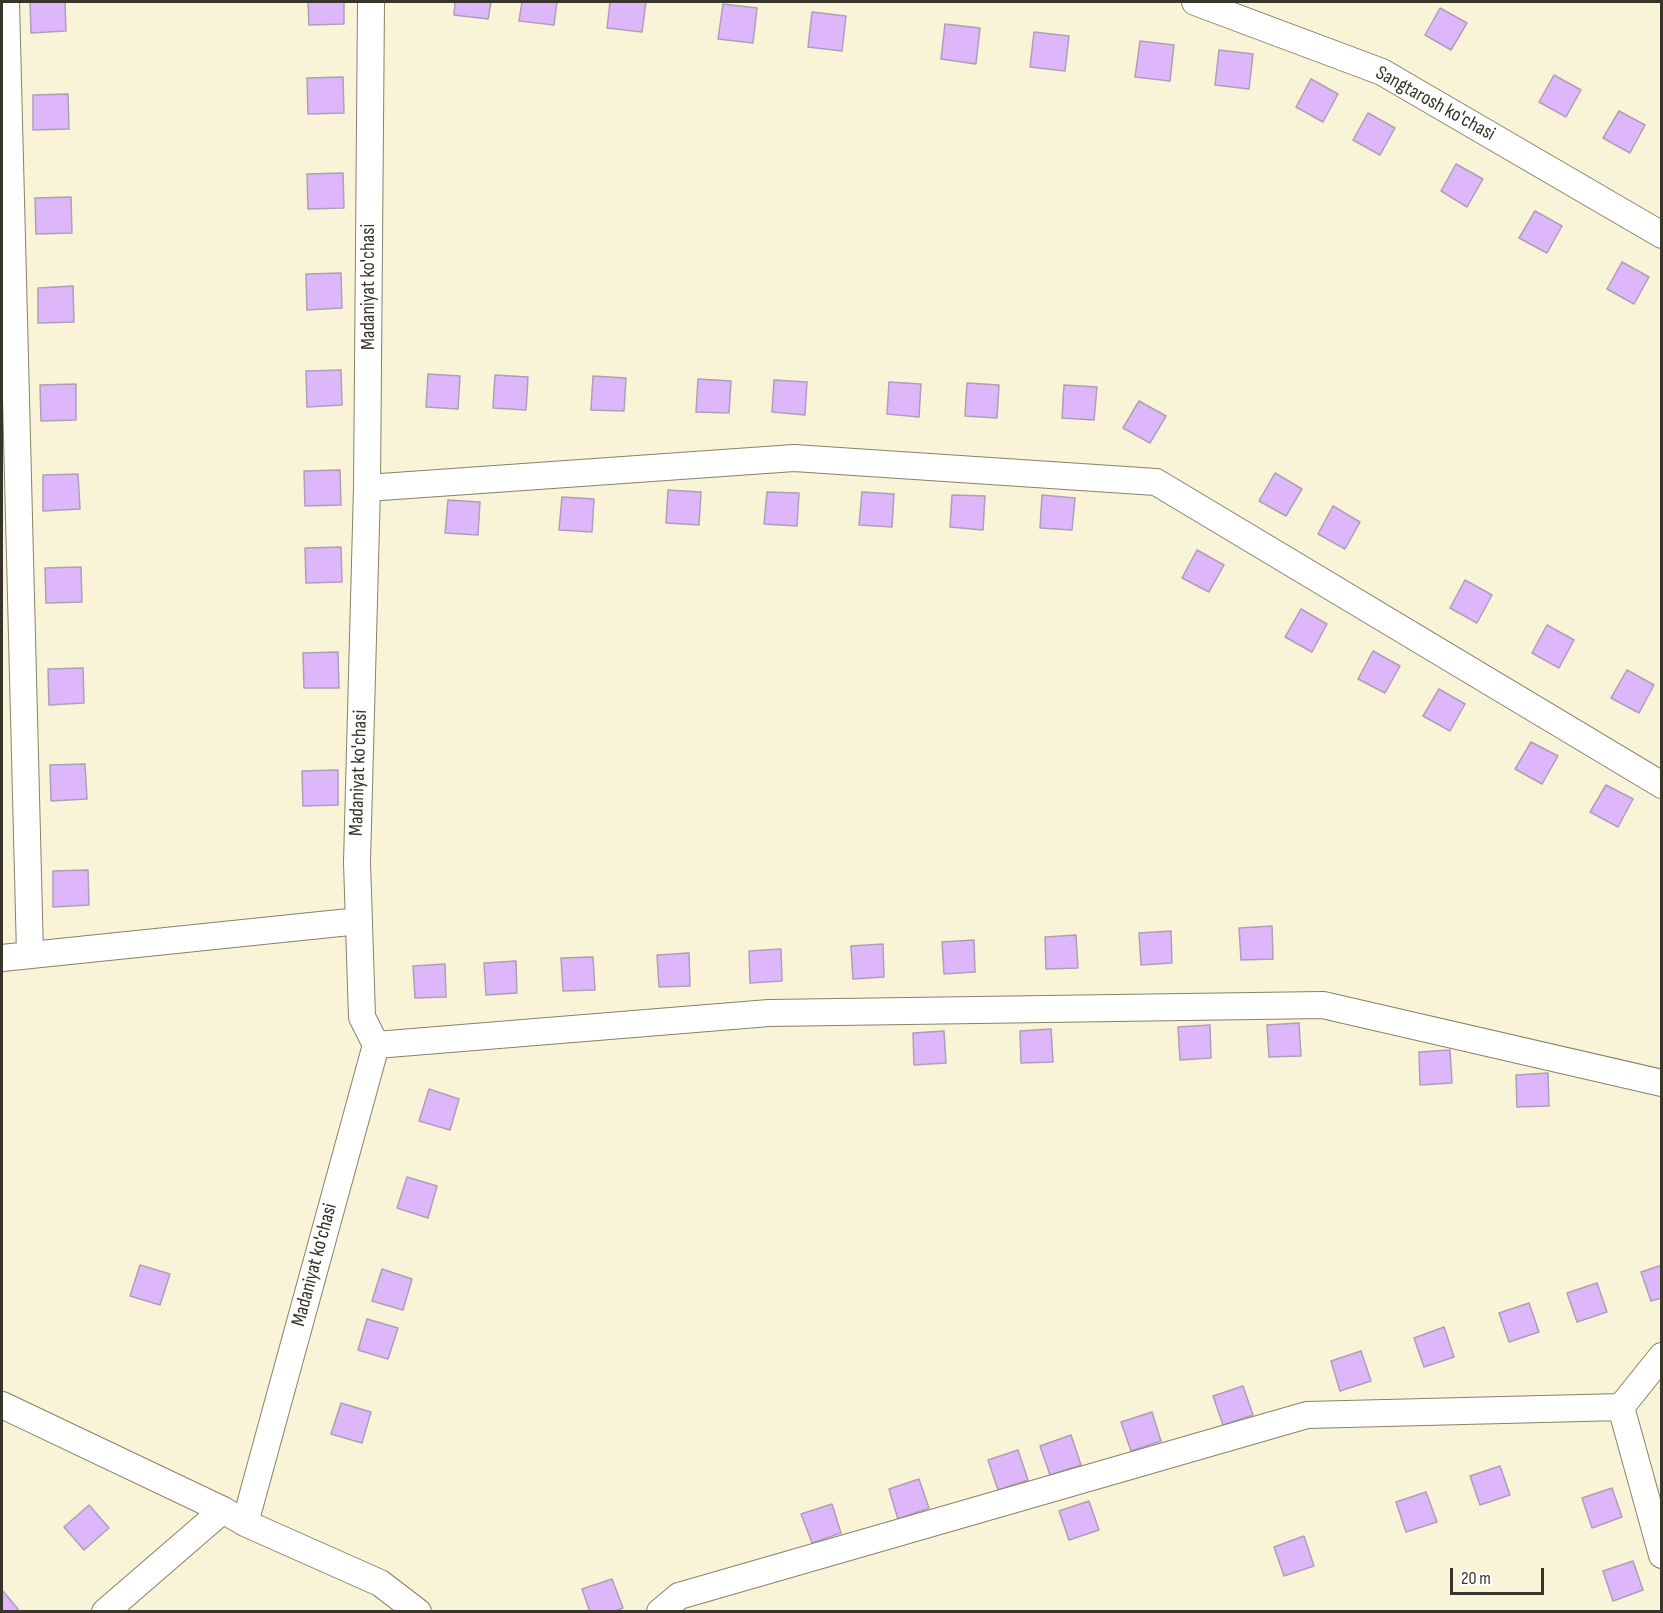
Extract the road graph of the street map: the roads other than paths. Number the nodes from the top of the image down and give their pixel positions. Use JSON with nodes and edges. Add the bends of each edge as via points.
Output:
{"nodes":[{"id":1,"x":6,"y":2,"type":"edge"},
{"id":2,"x":370,"y":2,"type":"edge"},
{"id":3,"x":1195,"y":2,"type":"edge"},
{"id":4,"x":1662,"y":235,"type":"edge"},
{"id":5,"x":367,"y":488,"type":"junction"},
{"id":6,"x":1662,"y":785,"type":"edge"},
{"id":7,"x":359,"y":921,"type":"junction"},
{"id":8,"x":30,"y":954,"type":"junction"},
{"id":9,"x":2,"y":958,"type":"edge"},
{"id":10,"x":376,"y":1044,"type":"junction"},
{"id":11,"x":1662,"y":1083,"type":"edge"},
{"id":12,"x":1662,"y":1356,"type":"edge"},
{"id":13,"x":2,"y":1405,"type":"edge"},
{"id":14,"x":1621,"y":1407,"type":"junction"},
{"id":15,"x":223,"y":1510,"type":"junction"},
{"id":16,"x":245,"y":1523,"type":"junction"},
{"id":17,"x":1662,"y":1555,"type":"edge"},
{"id":18,"x":105,"y":1611,"type":"edge"},
{"id":19,"x":418,"y":1611,"type":"edge"},
{"id":20,"x":660,"y":1611,"type":"edge"}],
"edges":[{"from":1,"to":8,"type":"street"},
{"from":2,"to":5,"type":"street","name":"Madaniyat ko'chasi"},
{"from":3,"to":4,"type":"street","name":"Sangtarosh ko'chasi","via":[[1383,72]]},
{"from":5,"to":6,"type":"street","via":[[794,458],[1156,482]]},
{"from":5,"to":7,"type":"street","name":"Madaniyat ko'chasi","via":[[357,861]]},
{"from":7,"to":8,"type":"street"},
{"from":7,"to":10,"type":"street","name":"Madaniyat ko'chasi","via":[[362,1017]]},
{"from":8,"to":9,"type":"street"},
{"from":10,"to":11,"type":"street","via":[[769,1012],[1323,1005]]},
{"from":10,"to":16,"type":"street","name":"Madaniyat ko'chasi"},
{"from":12,"to":14,"type":"street"},
{"from":13,"to":15,"type":"street"},
{"from":14,"to":17,"type":"street"},
{"from":14,"to":20,"type":"street","via":[[1307,1415],[678,1596]]},
{"from":15,"to":16,"type":"street"},
{"from":15,"to":18,"type":"street"},
{"from":16,"to":19,"type":"street","via":[[380,1583]]}]}
